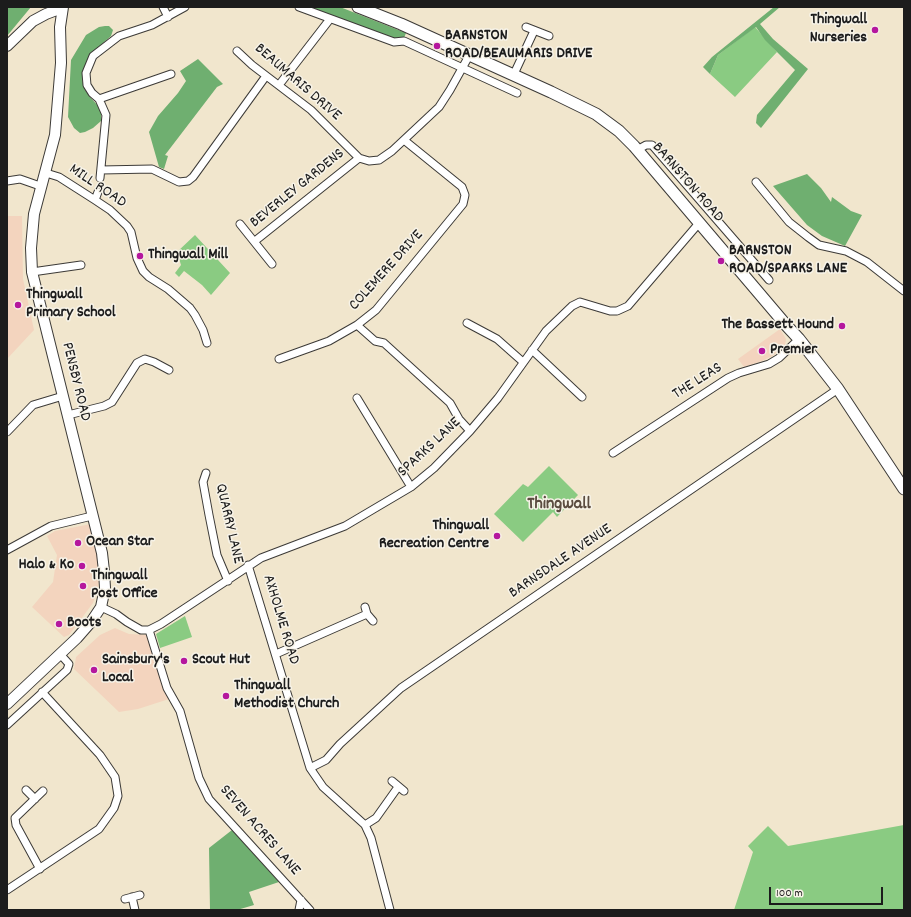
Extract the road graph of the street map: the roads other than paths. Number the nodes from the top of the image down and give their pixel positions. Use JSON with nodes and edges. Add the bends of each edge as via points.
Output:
{"nodes":[{"id":1,"x":62,"y":7,"type":"edge"},
{"id":2,"x":163,"y":7,"type":"edge"},
{"id":3,"x":185,"y":7,"type":"edge"},
{"id":4,"x":299,"y":7,"type":"edge"},
{"id":5,"x":358,"y":7,"type":"edge"},
{"id":6,"x":168,"y":16,"type":"junction"},
{"id":7,"x":330,"y":19,"type":"junction"},
{"id":8,"x":526,"y":27,"type":"dead end"},
{"id":9,"x":534,"y":30,"type":"junction"},
{"id":10,"x":549,"y":36,"type":"dead end"},
{"id":11,"x":7,"y":46,"type":"edge"},
{"id":12,"x":237,"y":51,"type":"dead end"},
{"id":13,"x":470,"y":54,"type":"junction"},
{"id":14,"x":462,"y":67,"type":"junction"},
{"id":15,"x":170,"y":74,"type":"dead end"},
{"id":16,"x":514,"y":74,"type":"junction"},
{"id":17,"x":266,"y":76,"type":"junction"},
{"id":18,"x":280,"y":85,"type":"junction"},
{"id":19,"x":517,"y":93,"type":"dead end"},
{"id":20,"x":99,"y":99,"type":"junction"},
{"id":21,"x":404,"y":140,"type":"junction"},
{"id":22,"x":637,"y":150,"type":"junction"},
{"id":23,"x":359,"y":158,"type":"junction"},
{"id":24,"x":46,"y":173,"type":"junction"},
{"id":25,"x":7,"y":181,"type":"edge"},
{"id":26,"x":756,"y":182,"type":"dead end"},
{"id":27,"x":40,"y":186,"type":"junction"},
{"id":28,"x":98,"y":192,"type":"dead end"},
{"id":29,"x":95,"y":200,"type":"junction"},
{"id":30,"x":700,"y":222,"type":"junction"},
{"id":31,"x":240,"y":224,"type":"dead end"},
{"id":32,"x":255,"y":242,"type":"junction"},
{"id":33,"x":272,"y":264,"type":"dead end"},
{"id":34,"x":81,"y":265,"type":"dead end"},
{"id":35,"x":32,"y":272,"type":"junction"},
{"id":36,"x":769,"y":280,"type":"dead end"},
{"id":37,"x":904,"y":291,"type":"edge"},
{"id":38,"x":467,"y":323,"type":"dead end"},
{"id":39,"x":357,"y":325,"type":"junction"},
{"id":40,"x":799,"y":339,"type":"junction"},
{"id":41,"x":207,"y":343,"type":"dead end"},
{"id":42,"x":144,"y":350,"type":"dead end"},
{"id":43,"x":532,"y":350,"type":"junction"},
{"id":44,"x":145,"y":359,"type":"junction"},
{"id":45,"x":279,"y":359,"type":"dead end"},
{"id":46,"x":523,"y":362,"type":"junction"},
{"id":47,"x":169,"y":370,"type":"dead end"},
{"id":48,"x":838,"y":389,"type":"junction"},
{"id":49,"x":63,"y":396,"type":"junction"},
{"id":50,"x":582,"y":397,"type":"dead end"},
{"id":51,"x":357,"y":398,"type":"dead end"},
{"id":52,"x":68,"y":415,"type":"junction"},
{"id":53,"x":470,"y":431,"type":"junction"},
{"id":54,"x":7,"y":432,"type":"edge"},
{"id":55,"x":614,"y":453,"type":"dead end"},
{"id":56,"x":206,"y":473,"type":"dead end"},
{"id":57,"x":411,"y":487,"type":"junction"},
{"id":58,"x":904,"y":489,"type":"edge"},
{"id":59,"x":92,"y":516,"type":"junction"},
{"id":60,"x":7,"y":550,"type":"edge"},
{"id":61,"x":248,"y":565,"type":"junction"},
{"id":62,"x":228,"y":581,"type":"junction"},
{"id":63,"x":100,"y":607,"type":"junction"},
{"id":64,"x":373,"y":620,"type":"dead end"},
{"id":65,"x":149,"y":630,"type":"junction"},
{"id":66,"x":60,"y":654,"type":"junction"},
{"id":67,"x":276,"y":654,"type":"junction"},
{"id":68,"x":42,"y":692,"type":"junction"},
{"id":69,"x":7,"y":704,"type":"edge"},
{"id":70,"x":7,"y":725,"type":"edge"},
{"id":71,"x":310,"y":768,"type":"junction"},
{"id":72,"x":392,"y":781,"type":"dead end"},
{"id":73,"x":26,"y":790,"type":"dead end"},
{"id":74,"x":43,"y":791,"type":"dead end"},
{"id":75,"x":35,"y":799,"type":"junction"},
{"id":76,"x":15,"y":822,"type":"junction"},
{"id":77,"x":7,"y":823,"type":"edge"},
{"id":78,"x":365,"y":825,"type":"junction"},
{"id":79,"x":40,"y":869,"type":"junction"},
{"id":80,"x":7,"y":890,"type":"edge"},
{"id":81,"x":140,"y":895,"type":"dead end"},
{"id":82,"x":301,"y":900,"type":"junction"},
{"id":83,"x":135,"y":910,"type":"edge"},
{"id":84,"x":299,"y":910,"type":"edge"},
{"id":85,"x":310,"y":910,"type":"edge"},
{"id":86,"x":390,"y":910,"type":"edge"}],
"edges":[{"from":1,"to":11,"type":"main road","via":[[33,21]]},
{"from":1,"to":24,"type":"main road","name":"PENSBY ROAD","via":[[61,63],[55,135]]},
{"from":2,"to":6,"type":"street"},
{"from":3,"to":6,"type":"street"},
{"from":4,"to":7,"type":"street"},
{"from":5,"to":13,"type":"main road","name":"BARNSTON ROAD"},
{"from":6,"to":20,"type":"street","via":[[152,25],[119,36],[93,56],[86,73],[87,85]]},
{"from":7,"to":14,"type":"street","via":[[394,42],[404,41]]},
{"from":7,"to":18,"type":"street"},
{"from":8,"to":9,"type":"street"},
{"from":9,"to":10,"type":"street"},
{"from":9,"to":16,"type":"street"},
{"from":12,"to":17,"type":"street","name":"BEAUMARIS DRIVE"},
{"from":13,"to":14,"type":"street"},
{"from":13,"to":16,"type":"main road","name":"BARNSTON ROAD"},
{"from":14,"to":19,"type":"street"},
{"from":14,"to":21,"type":"street","via":[[439,107]]},
{"from":15,"to":20,"type":"street"},
{"from":16,"to":22,"type":"main road","name":"BARNSTON ROAD","via":[[596,114],[619,131]]},
{"from":17,"to":18,"type":"street","name":"BEAUMARIS DRIVE"},
{"from":17,"to":20,"type":"street","via":[[188,181],[179,182],[152,169],[100,174],[106,115]]},
{"from":18,"to":23,"type":"street","name":"BEAUMARIS DRIVE","via":[[311,110]]},
{"from":21,"to":23,"type":"street","via":[[379,160],[369,162]]},
{"from":21,"to":39,"type":"street","name":"COLEMERE DRIVE","via":[[462,187],[465,195],[463,204],[376,310]]},
{"from":22,"to":30,"type":"main road","name":"BARNSTON ROAD"},
{"from":22,"to":36,"type":"street","via":[[652,145]]},
{"from":23,"to":32,"type":"street","name":"BEVERLEY GARDENS"},
{"from":24,"to":27,"type":"main road","name":"PENSBY ROAD"},
{"from":24,"to":29,"type":"street","name":"MILL ROAD","via":[[59,177]]},
{"from":25,"to":27,"type":"street","via":[[20,180]]},
{"from":26,"to":37,"type":"street","via":[[789,222],[808,237],[819,245],[846,251],[867,262]]},
{"from":27,"to":35,"type":"main road","name":"PENSBY ROAD","via":[[34,214]]},
{"from":28,"to":29,"type":"street"},
{"from":29,"to":41,"type":"street","name":"MILL ROAD","via":[[127,226],[142,271],[190,308],[203,330]]},
{"from":30,"to":40,"type":"main road","name":"BARNSTON ROAD"},
{"from":30,"to":43,"type":"street","name":"SPARKS LANE","via":[[628,306],[610,311],[580,302],[572,306],[546,331]]},
{"from":31,"to":32,"type":"street","name":"BEVERLEY GARDENS"},
{"from":32,"to":33,"type":"street","name":"BEVERLEY GARDENS"},
{"from":34,"to":35,"type":"street"},
{"from":35,"to":49,"type":"main road","name":"PENSBY ROAD"},
{"from":38,"to":46,"type":"street","via":[[497,339]]},
{"from":39,"to":45,"type":"street","via":[[329,341]]},
{"from":39,"to":53,"type":"street","name":"COLEMERE DRIVE","via":[[375,341],[384,343],[450,403]]},
{"from":40,"to":48,"type":"main road","name":"BARNSTON ROAD"},
{"from":40,"to":55,"type":"street","name":"THE LEAS","via":[[779,358],[728,378]]},
{"from":42,"to":44,"type":"street"},
{"from":43,"to":46,"type":"street","name":"SPARKS LANE"},
{"from":43,"to":50,"type":"street"},
{"from":44,"to":47,"type":"street"},
{"from":44,"to":52,"type":"street","via":[[137,363],[112,402]]},
{"from":46,"to":53,"type":"street","name":"SPARKS LANE","via":[[498,398]]},
{"from":48,"to":58,"type":"main road","name":"BARNSTON ROAD"},
{"from":48,"to":71,"type":"street","name":"BARNSDALE AVENUE","via":[[401,688],[326,760]]},
{"from":49,"to":52,"type":"main road","name":"PENSBY ROAD"},
{"from":49,"to":54,"type":"street","via":[[33,404]]},
{"from":51,"to":57,"type":"street"},
{"from":52,"to":59,"type":"main road","name":"PENSBY ROAD"},
{"from":53,"to":57,"type":"street","name":"SPARKS LANE","via":[[434,468]]},
{"from":56,"to":62,"type":"street","name":"QUARRY LANE","via":[[203,482],[217,554]]},
{"from":57,"to":61,"type":"street","name":"SPARKS LANE","via":[[345,526]]},
{"from":59,"to":60,"type":"street","via":[[51,526]]},
{"from":59,"to":63,"type":"main road","name":"PENSBY ROAD","via":[[104,571]]},
{"from":61,"to":62,"type":"street","name":"SPARKS LANE"},
{"from":61,"to":67,"type":"street","name":"AXHOLME ROAD"},
{"from":62,"to":65,"type":"street","name":"SPARKS LANE"},
{"from":63,"to":65,"type":"street","via":[[141,630]]},
{"from":63,"to":66,"type":"main road","name":"PENSBY ROAD","via":[[91,622]]},
{"from":64,"to":67,"type":"street","via":[[366,610]]},
{"from":65,"to":82,"type":"street","name":"SEVEN ACRES LANE","via":[[166,688],[180,711],[199,778],[209,799]]},
{"from":66,"to":68,"type":"street","via":[[69,664],[67,670]]},
{"from":66,"to":69,"type":"main road","name":"PENSBY ROAD"},
{"from":67,"to":71,"type":"street","name":"AXHOLME ROAD"},
{"from":68,"to":70,"type":"street"},
{"from":68,"to":79,"type":"street","via":[[100,756],[115,777],[118,796],[114,808],[99,829]]},
{"from":71,"to":78,"type":"street","name":"AXHOLME ROAD","via":[[323,787]]},
{"from":72,"to":78,"type":"street","via":[[401,789],[376,818]]},
{"from":73,"to":75,"type":"street"},
{"from":74,"to":75,"type":"street"},
{"from":75,"to":76,"type":"street","via":[[15,818]]},
{"from":76,"to":77,"type":"street"},
{"from":76,"to":79,"type":"street"},
{"from":78,"to":86,"type":"street","via":[[371,838]]},
{"from":79,"to":80,"type":"street"},
{"from":81,"to":83,"type":"street","via":[[129,898]]},
{"from":82,"to":84,"type":"street"},
{"from":82,"to":85,"type":"street","name":"SEVEN ACRES LANE"}]}
